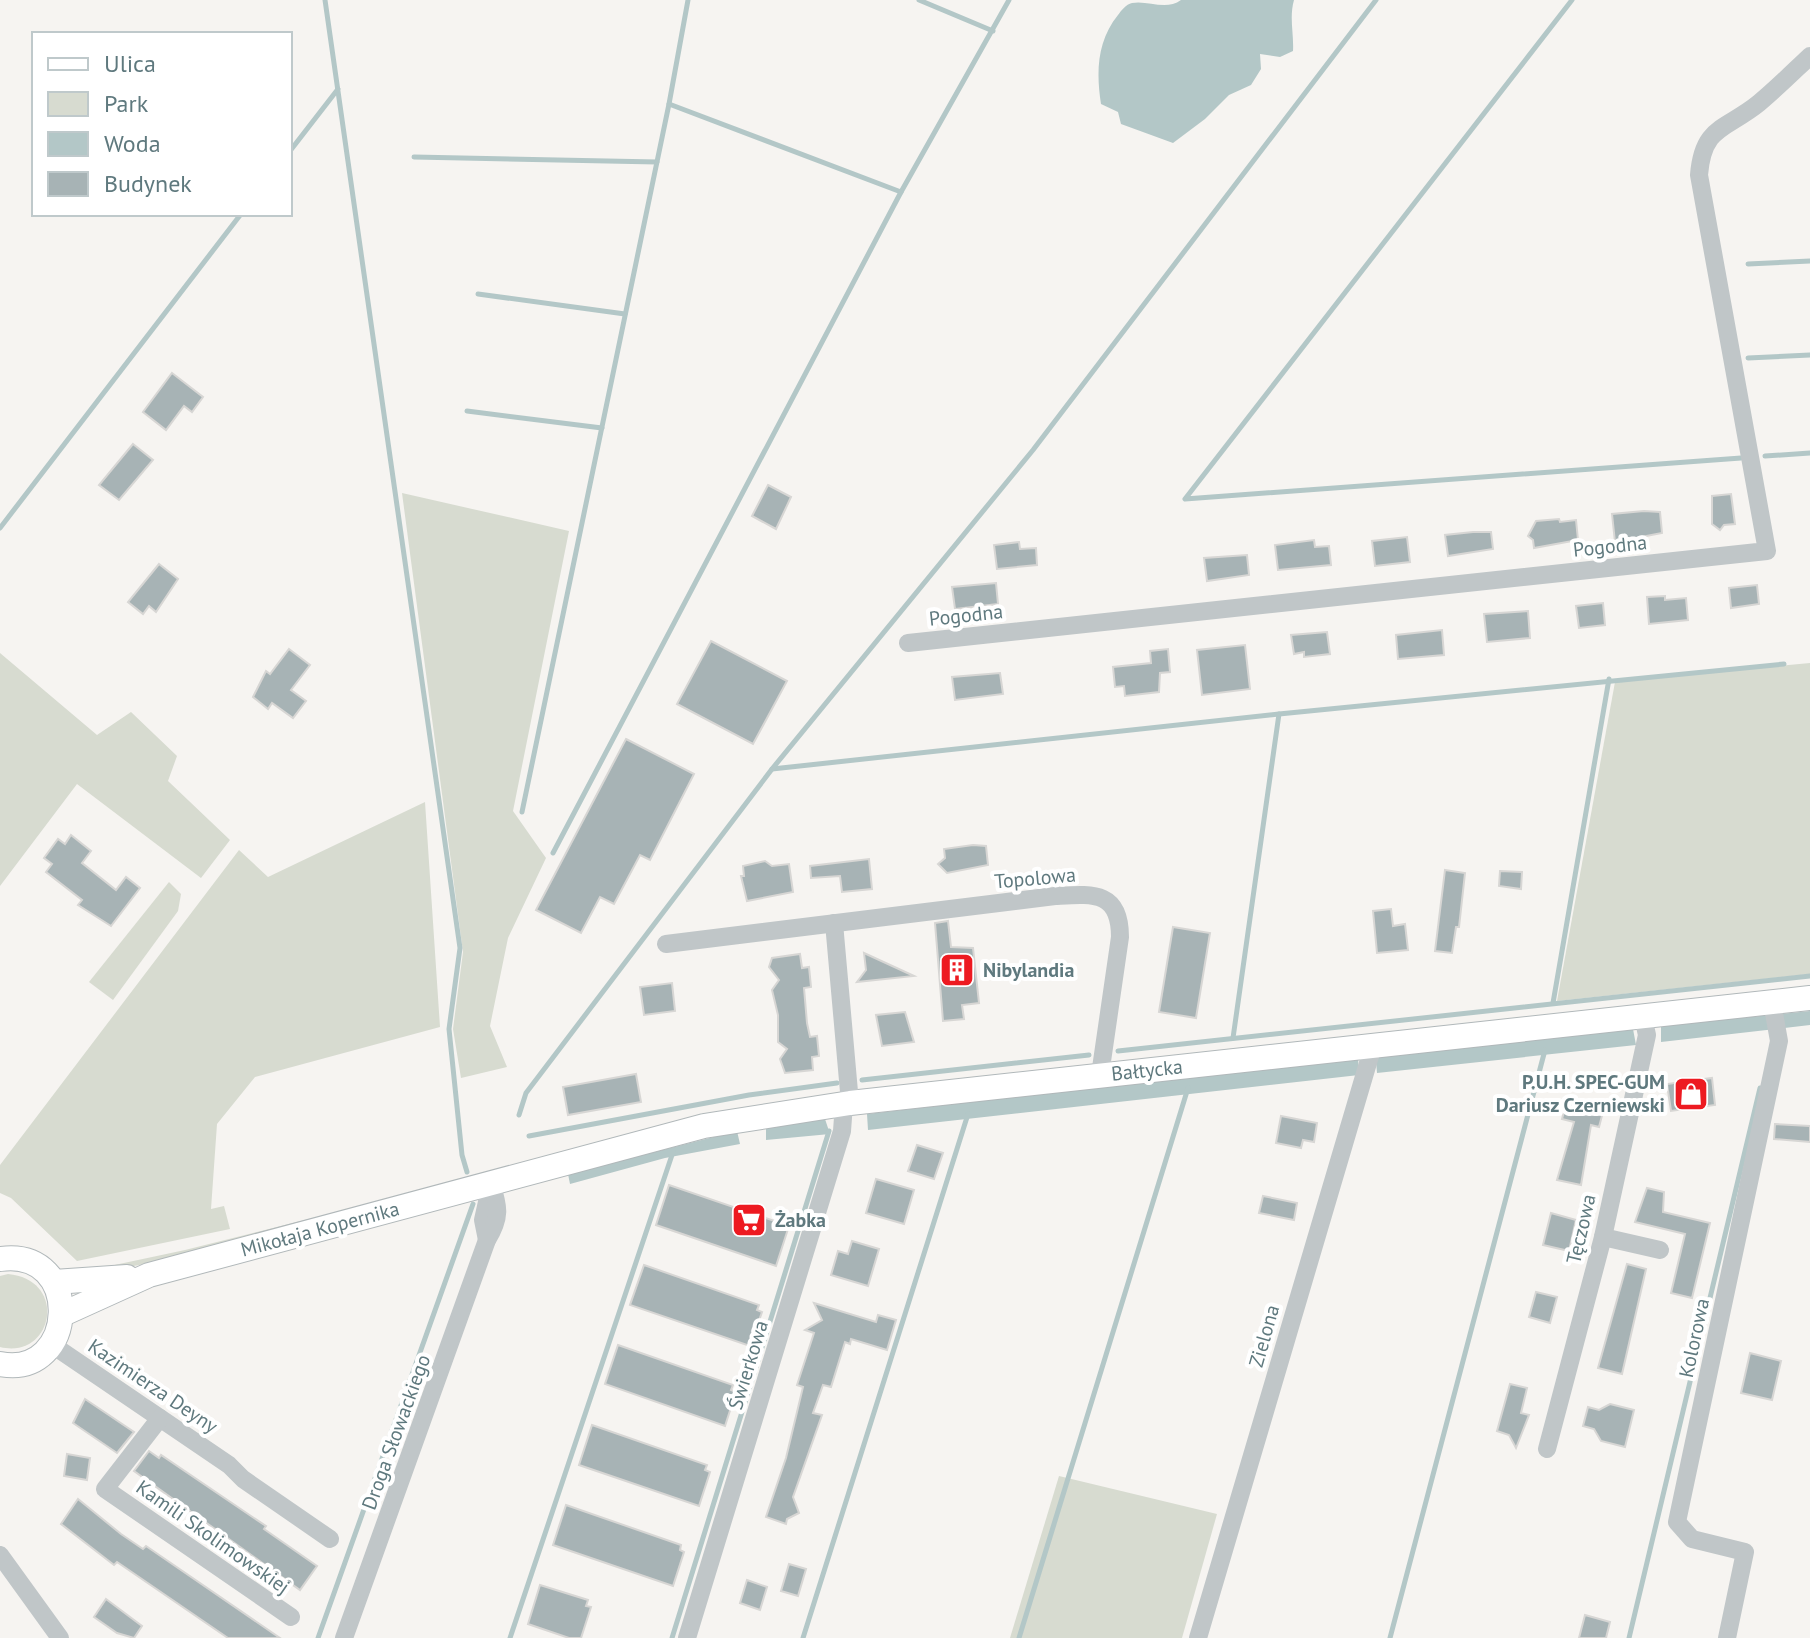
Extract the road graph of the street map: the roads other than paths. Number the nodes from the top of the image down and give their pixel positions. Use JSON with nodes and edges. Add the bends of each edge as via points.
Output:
{"nodes":[{"id":1,"x":1810,"y":56,"type":"edge"},
{"id":2,"x":908,"y":643,"type":"dead end"},
{"id":3,"x":834,"y":923,"type":"junction"},
{"id":4,"x":666,"y":944,"type":"dead end"},
{"id":5,"x":1810,"y":998,"type":"edge"},
{"id":6,"x":1774,"y":1008,"type":"junction"},
{"id":7,"x":1643,"y":1017,"type":"junction"},
{"id":8,"x":1373,"y":1046,"type":"junction"},
{"id":9,"x":1100,"y":1075,"type":"junction"},
{"id":10,"x":847,"y":1104,"type":"junction"},
{"id":11,"x":491,"y":1183,"type":"junction"},
{"id":12,"x":1603,"y":1237,"type":"junction"},
{"id":13,"x":1660,"y":1250,"type":"dead end"},
{"id":14,"x":0,"y":1259,"type":"edge"},
{"id":15,"x":149,"y":1275,"type":"junction"},
{"id":16,"x":54,"y":1282,"type":"junction"},
{"id":17,"x":63,"y":1314,"type":"junction"},
{"id":18,"x":51,"y":1344,"type":"junction"},
{"id":19,"x":0,"y":1364,"type":"edge"},
{"id":20,"x":160,"y":1418,"type":"junction"},
{"id":21,"x":1547,"y":1449,"type":"dead end"},
{"id":22,"x":330,"y":1539,"type":"dead end"},
{"id":23,"x":0,"y":1555,"type":"edge"},
{"id":24,"x":291,"y":1617,"type":"dead end"},
{"id":25,"x":60,"y":1638,"type":"edge"},
{"id":26,"x":344,"y":1638,"type":"edge"},
{"id":27,"x":687,"y":1638,"type":"edge"},
{"id":28,"x":1198,"y":1638,"type":"edge"},
{"id":29,"x":1727,"y":1638,"type":"edge"}],
"edges":[{"from":1,"to":2,"type":"street","name":"Pogodna","via":[[1756,106],[1714,131],[1701,152],[1699,175],[1767,551]]},
{"from":3,"to":4,"type":"street","name":"Topolowa"},
{"from":3,"to":9,"type":"street","name":"Topolowa","via":[[1055,896],[1101,896],[1120,919],[1120,937]]},
{"from":3,"to":10,"type":"street"},
{"from":5,"to":6,"type":"main road","name":"Bałtycka"},
{"from":6,"to":7,"type":"main road","name":"Bałtycka"},
{"from":6,"to":29,"type":"street","name":"Kolorowa","via":[[1779,1032],[1677,1522],[1692,1539],[1745,1552]]},
{"from":7,"to":8,"type":"main road","name":"Bałtycka"},
{"from":7,"to":12,"type":"street","name":"Tęczowa","via":[[1647,1035]]},
{"from":8,"to":9,"type":"main road","name":"Bałtycka"},
{"from":8,"to":28,"type":"street","name":"Zielona"},
{"from":9,"to":10,"type":"main road","name":"Bałtycka"},
{"from":10,"to":11,"type":"main road","name":"Bałtycka","via":[[732,1120]]},
{"from":10,"to":27,"type":"street","name":"Świerkowa"},
{"from":11,"to":15,"type":"main road","name":"Mikołaja Kopernika"},
{"from":11,"to":26,"type":"street","name":"Droga Słowackiego","via":[[483,1220],[487,1240]]},
{"from":12,"to":13,"type":"street"},
{"from":12,"to":21,"type":"street","name":"Tęczowa"},
{"from":14,"to":16,"type":"main road","via":[[32,1263]]},
{"from":15,"to":16,"type":"main road","name":"Mikołaja Kopernika"},
{"from":15,"to":17,"type":"main road","name":"Mikołaja Kopernika"},
{"from":16,"to":17,"type":"main road"},
{"from":17,"to":18,"type":"main road"},
{"from":18,"to":19,"type":"main road","via":[[24,1363]]},
{"from":18,"to":20,"type":"street","name":"Kazimierza Deyny"},
{"from":20,"to":22,"type":"street","name":"Kazimierza Deyny","via":[[234,1458],[243,1479]]},
{"from":20,"to":24,"type":"street","name":"Kamili Skolimowskiej","via":[[105,1489]]},
{"from":23,"to":25,"type":"street"}]}
